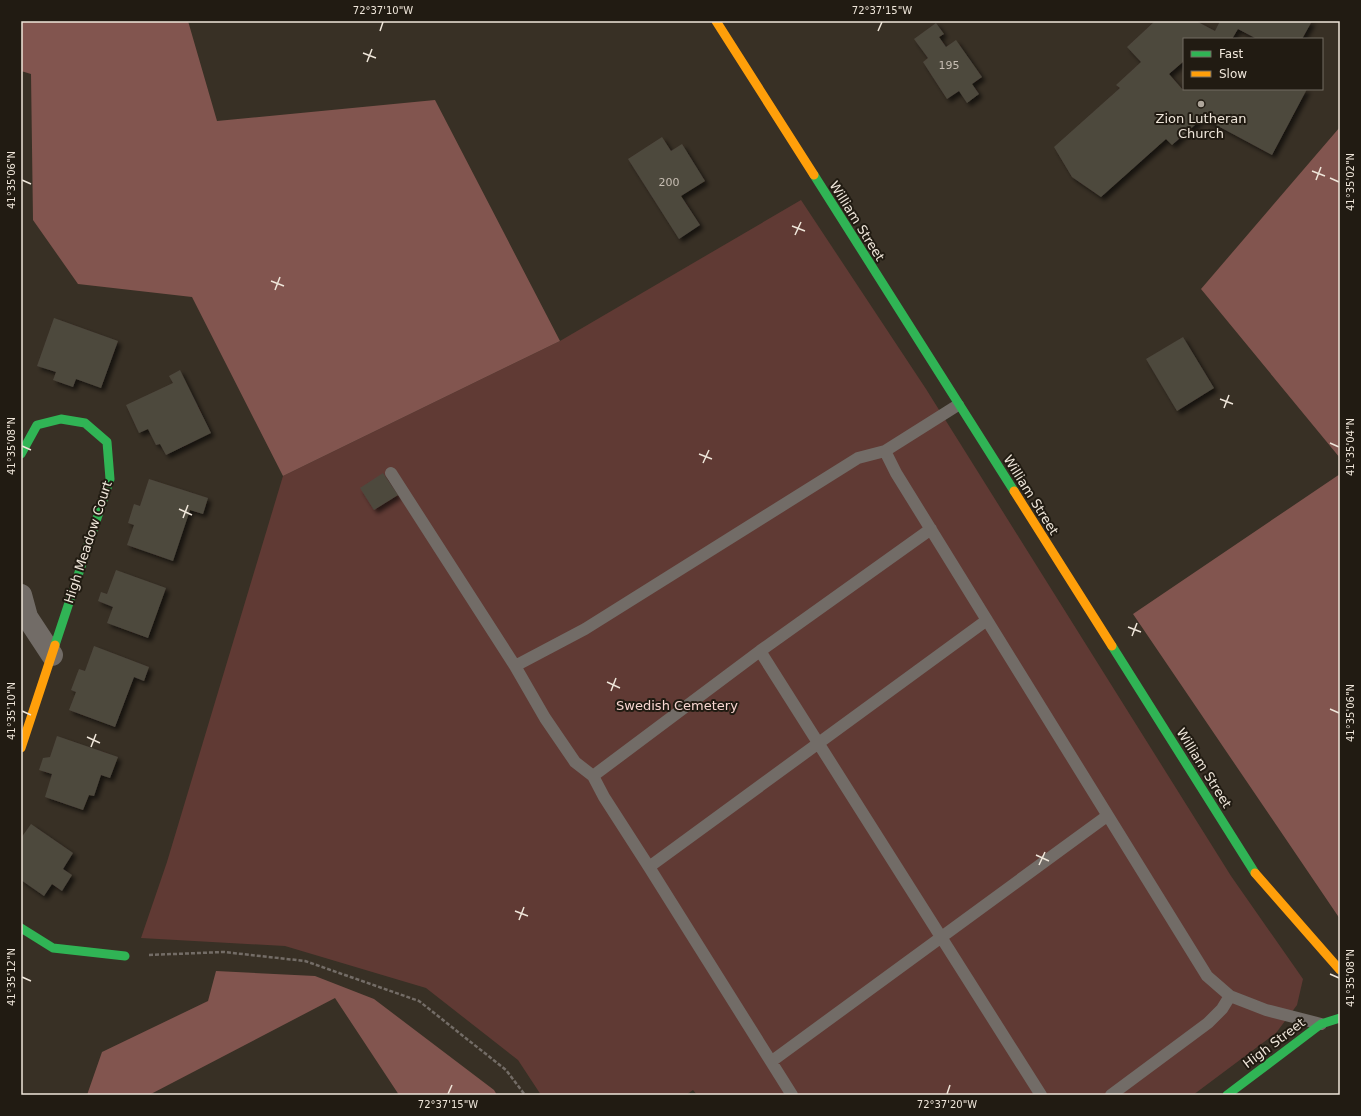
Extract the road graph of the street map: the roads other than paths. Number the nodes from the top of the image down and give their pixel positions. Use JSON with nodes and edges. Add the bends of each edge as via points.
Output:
{"nodes":[{"id":1,"x":716,"y":21,"type":"edge"},
{"id":2,"x":958,"y":405,"type":"junction"},
{"id":3,"x":885,"y":451,"type":"junction"},
{"id":4,"x":21,"y":454,"type":"edge"},
{"id":5,"x":391,"y":472,"type":"dead end"},
{"id":6,"x":931,"y":530,"type":"junction"},
{"id":7,"x":21,"y":595,"type":"edge"},
{"id":8,"x":987,"y":620,"type":"junction"},
{"id":9,"x":760,"y":651,"type":"junction"},
{"id":10,"x":52,"y":655,"type":"junction"},
{"id":11,"x":515,"y":666,"type":"junction"},
{"id":12,"x":819,"y":743,"type":"junction"},
{"id":13,"x":21,"y":748,"type":"edge"},
{"id":14,"x":593,"y":776,"type":"junction"},
{"id":15,"x":1107,"y":816,"type":"junction"},
{"id":16,"x":650,"y":867,"type":"junction"},
{"id":17,"x":21,"y":928,"type":"edge"},
{"id":18,"x":941,"y":936,"type":"junction"},
{"id":19,"x":125,"y":956,"type":"road end"},
{"id":20,"x":1340,"y":970,"type":"edge"},
{"id":21,"x":1230,"y":996,"type":"junction"},
{"id":22,"x":1340,"y":1018,"type":"edge"},
{"id":23,"x":1321,"y":1024,"type":"junction"},
{"id":24,"x":772,"y":1061,"type":"junction"},
{"id":25,"x":792,"y":1095,"type":"edge"},
{"id":26,"x":1041,"y":1095,"type":"edge"},
{"id":27,"x":1111,"y":1095,"type":"edge"},
{"id":28,"x":1227,"y":1095,"type":"edge"}],
"edges":[{"from":1,"to":2,"type":"street","name":"William Street"},
{"from":2,"to":3,"type":"lane"},
{"from":2,"to":20,"type":"street","name":"William Street","via":[[1258,878]]},
{"from":3,"to":6,"type":"lane"},
{"from":3,"to":11,"type":"lane","via":[[858,458],[585,629]]},
{"from":4,"to":10,"type":"street","name":"High Meadow Court","via":[[37,425],[60,419],[85,423],[107,442],[110,479]]},
{"from":5,"to":11,"type":"lane"},
{"from":6,"to":8,"type":"lane"},
{"from":6,"to":9,"type":"lane"},
{"from":7,"to":10,"type":"street","via":[[27,616]]},
{"from":8,"to":12,"type":"lane"},
{"from":8,"to":15,"type":"lane"},
{"from":9,"to":12,"type":"lane"},
{"from":9,"to":14,"type":"lane"},
{"from":10,"to":13,"type":"street","name":"High Meadow Court"},
{"from":11,"to":14,"type":"lane","via":[[545,718],[575,762]]},
{"from":12,"to":16,"type":"lane"},
{"from":12,"to":18,"type":"lane"},
{"from":14,"to":16,"type":"lane"},
{"from":15,"to":18,"type":"lane"},
{"from":15,"to":21,"type":"lane","via":[[1207,976]]},
{"from":16,"to":24,"type":"lane"},
{"from":17,"to":19,"type":"street","via":[[54,948]]},
{"from":18,"to":24,"type":"lane"},
{"from":18,"to":26,"type":"lane"},
{"from":21,"to":23,"type":"lane","via":[[1266,1010]]},
{"from":21,"to":27,"type":"lane","via":[[1222,1009],[1208,1023]]},
{"from":22,"to":23,"type":"street","name":"High Street"},
{"from":23,"to":28,"type":"street","name":"High Street"},
{"from":24,"to":25,"type":"lane"}]}
